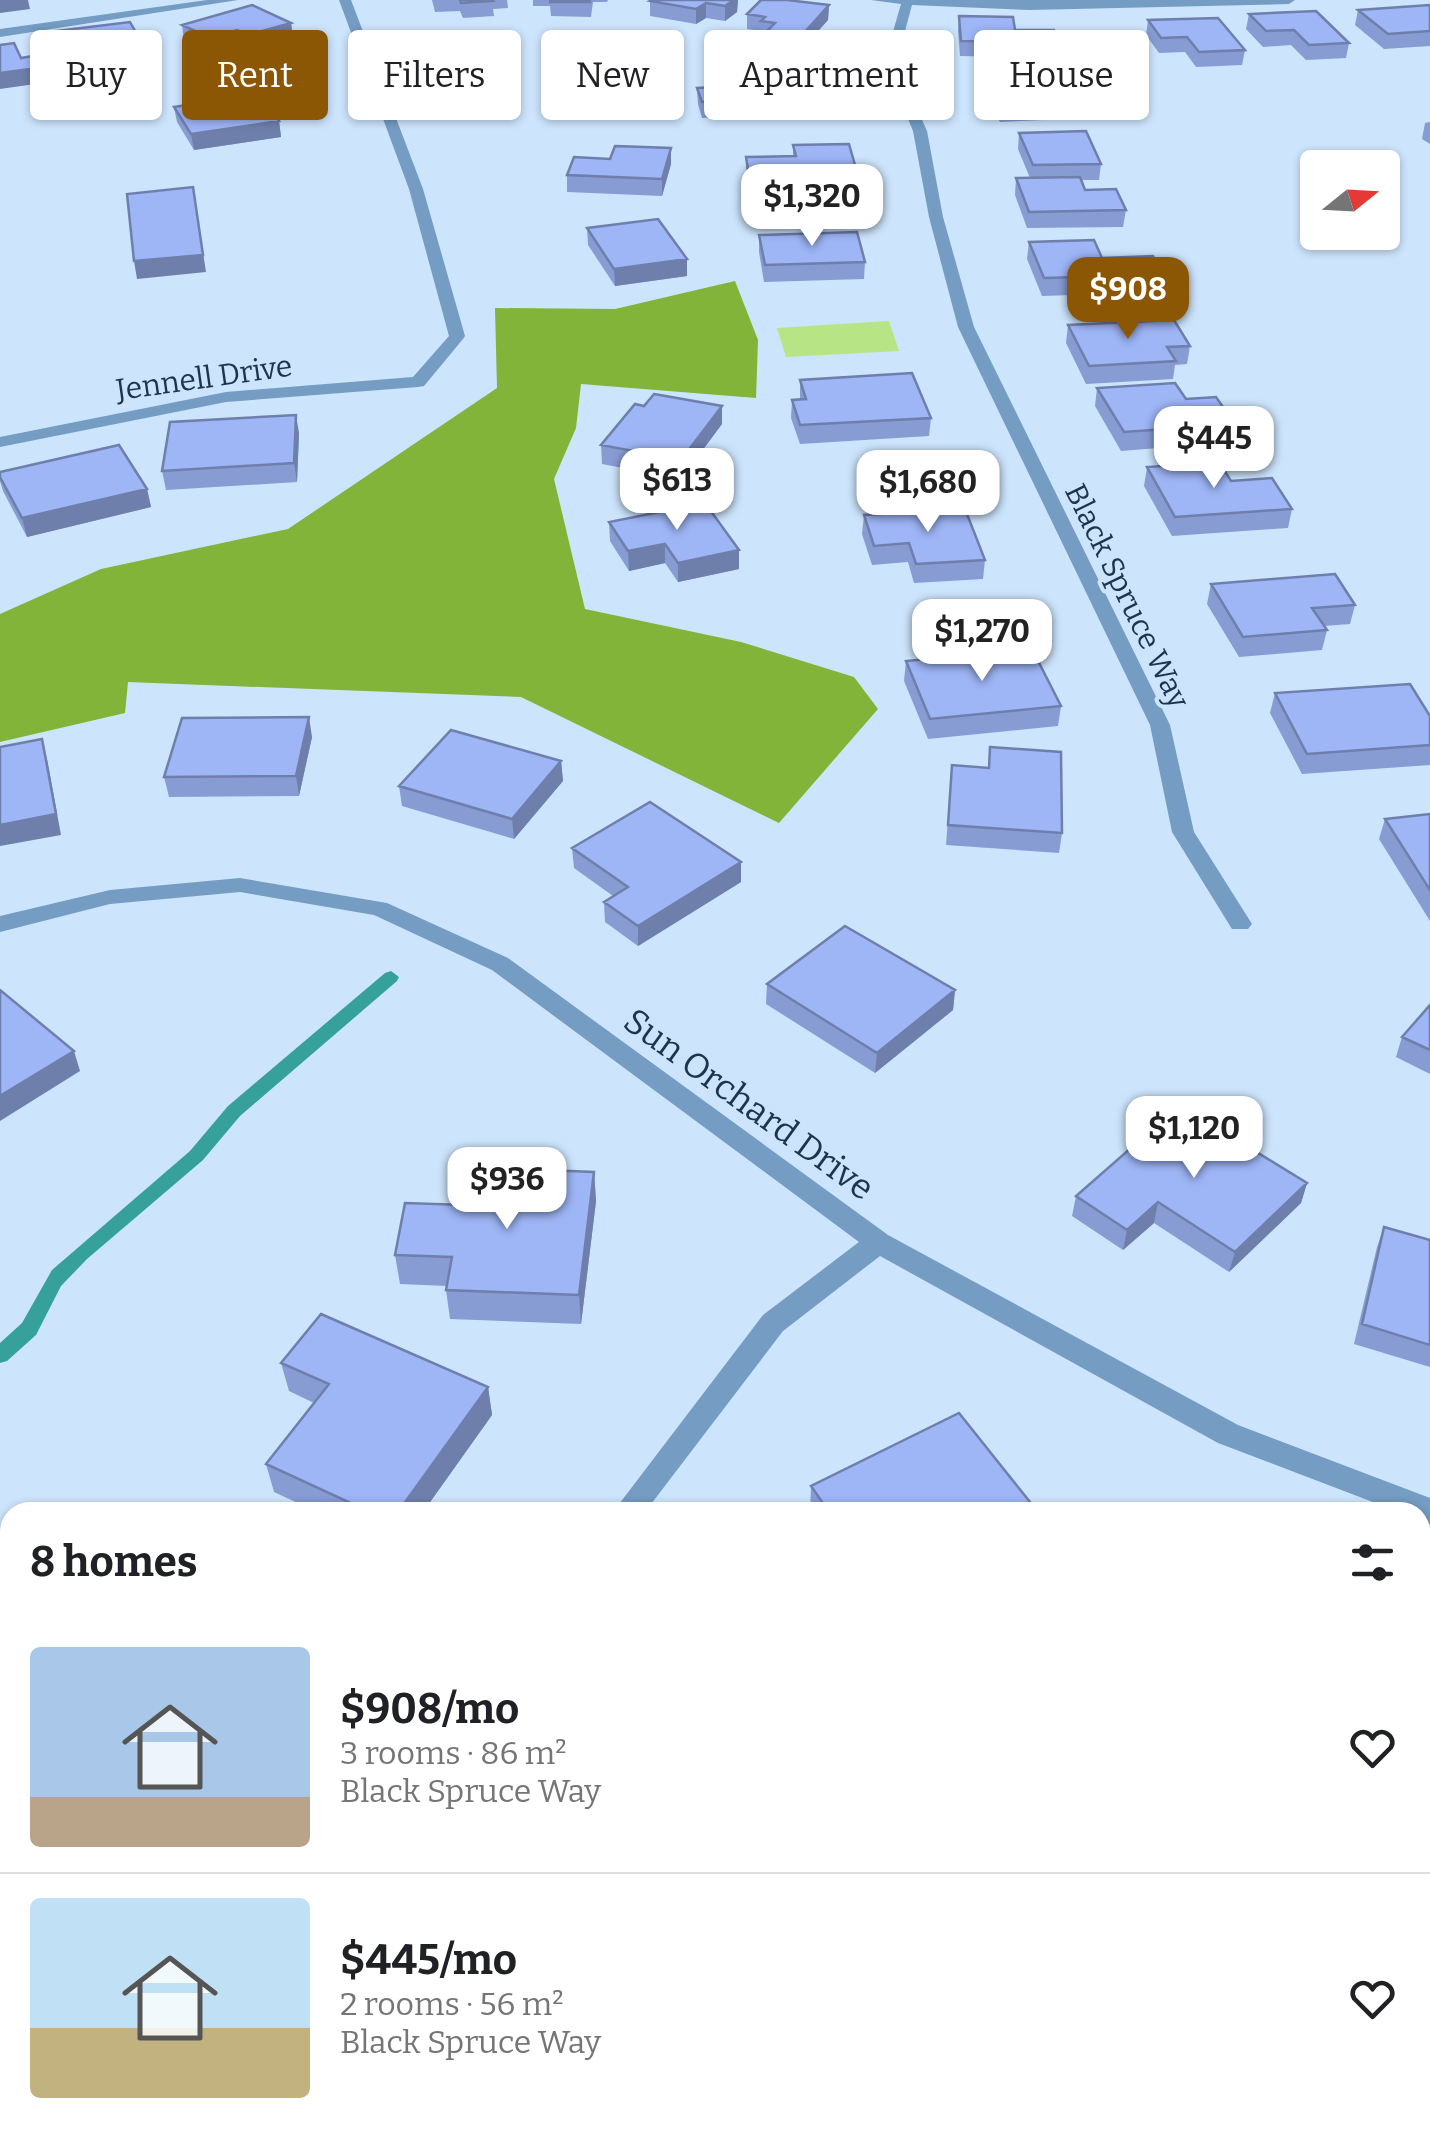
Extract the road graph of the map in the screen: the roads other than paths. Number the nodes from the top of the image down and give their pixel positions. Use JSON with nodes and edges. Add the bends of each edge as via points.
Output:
{"nodes":[{"id":1,"x":232,"y":0,"type":"edge"},
{"id":2,"x":345,"y":0,"type":"edge"},
{"id":3,"x":877,"y":0,"type":"edge"},
{"id":4,"x":1289,"y":0,"type":"edge"},
{"id":5,"x":907,"y":3,"type":"junction"},
{"id":6,"x":0,"y":32,"type":"edge"},
{"id":7,"x":0,"y":442,"type":"edge"},
{"id":8,"x":0,"y":924,"type":"edge"},
{"id":9,"x":1240,"y":924,"type":"dead end"},
{"id":10,"x":878,"y":1242,"type":"junction"},
{"id":11,"x":636,"y":1502,"type":"edge"},
{"id":12,"x":1406,"y":1502,"type":"edge"}],
"edges":[{"from":1,"to":6,"type":"street"},
{"from":2,"to":7,"type":"street","name":"Jennell Drive","via":[[416,189],[457,336],[418,382],[226,397]]},
{"from":3,"to":5,"type":"street"},
{"from":4,"to":5,"type":"street"},
{"from":5,"to":9,"type":"street","name":"Black Spruce Way","via":[[896,42],[897,77],[920,130],[966,328],[1160,725],[1184,832]]},
{"from":8,"to":10,"type":"street","name":"Sun Orchard Drive","via":[[110,897],[240,885],[378,908],[500,964]]},
{"from":10,"to":11,"type":"street","via":[[773,1324]]},
{"from":10,"to":12,"type":"street","name":"Sun Orchard Drive","via":[[1228,1434]]}]}
